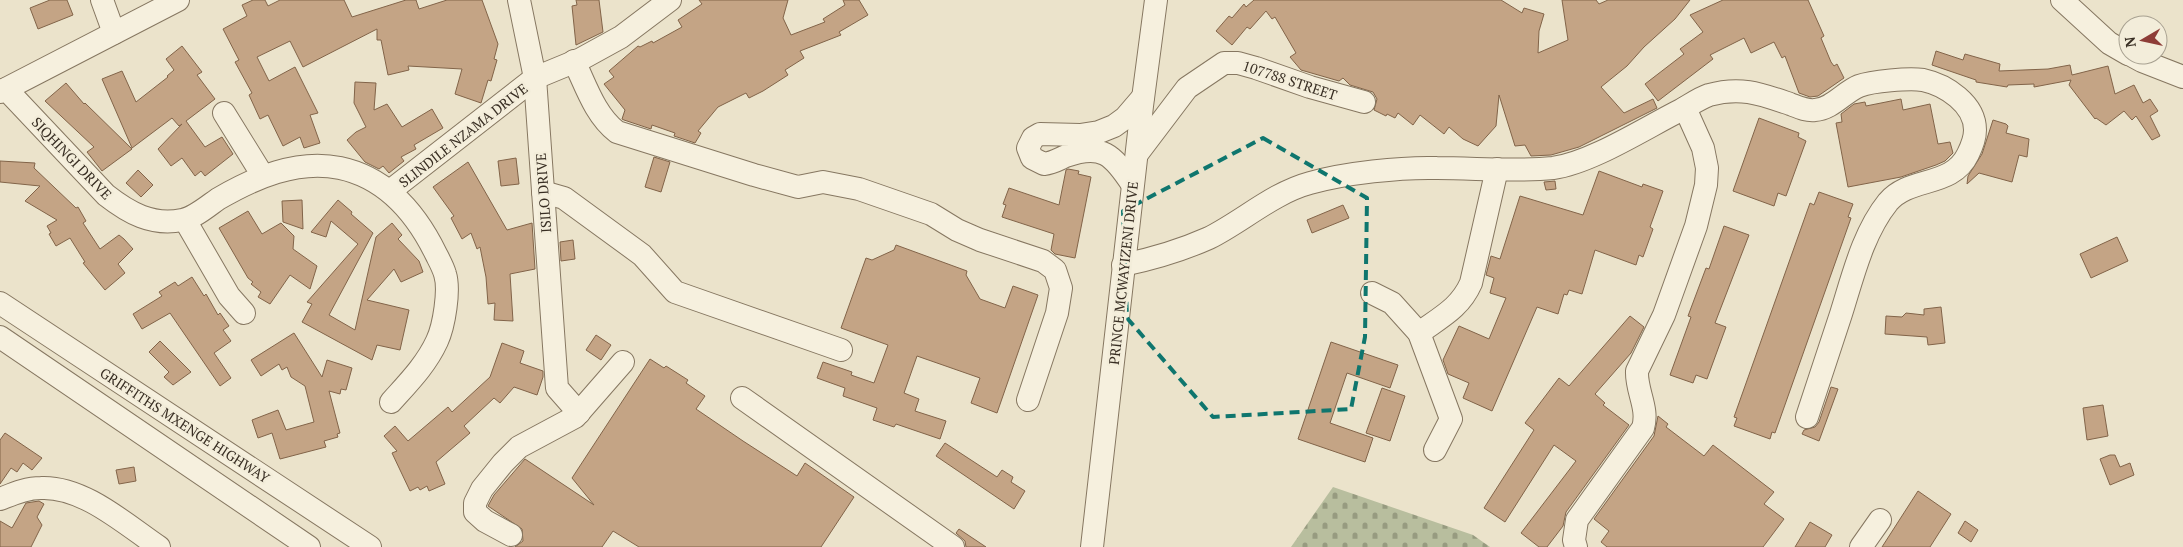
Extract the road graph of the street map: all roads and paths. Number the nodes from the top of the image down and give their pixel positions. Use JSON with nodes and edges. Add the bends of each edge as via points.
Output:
{"nodes":[{"id":1,"x":102,"y":0,"type":"edge"},
{"id":2,"x":178,"y":0,"type":"edge"},
{"id":3,"x":519,"y":0,"type":"edge"},
{"id":4,"x":670,"y":0,"type":"edge"},
{"id":5,"x":1156,"y":0,"type":"edge"},
{"id":6,"x":2062,"y":0,"type":"edge"},
{"id":7,"x":114,"y":33,"type":"junction"},
{"id":8,"x":2118,"y":48,"type":"edge"},
{"id":9,"x":574,"y":61,"type":"junction"},
{"id":10,"x":2155,"y":65,"type":"edge"},
{"id":11,"x":2183,"y":77,"type":"edge"},
{"id":12,"x":535,"y":78,"type":"junction"},
{"id":13,"x":3,"y":90,"type":"edge"},
{"id":14,"x":1143,"y":97,"type":"junction"},
{"id":15,"x":1364,"y":102,"type":"dead end"},
{"id":16,"x":1685,"y":108,"type":"junction"},
{"id":17,"x":224,"y":113,"type":"dead end"},
{"id":18,"x":1136,"y":155,"type":"junction"},
{"id":19,"x":1497,"y":170,"type":"junction"},
{"id":20,"x":263,"y":176,"type":"junction"},
{"id":21,"x":1132,"y":184,"type":"junction"},
{"id":22,"x":390,"y":191,"type":"junction"},
{"id":23,"x":543,"y":192,"type":"junction"},
{"id":24,"x":185,"y":220,"type":"junction"},
{"id":25,"x":1124,"y":265,"type":"junction"},
{"id":26,"x":1372,"y":293,"type":"dead end"},
{"id":27,"x":0,"y":302,"type":"edge"},
{"id":28,"x":244,"y":313,"type":"dead end"},
{"id":29,"x":1419,"y":333,"type":"junction"},
{"id":30,"x":0,"y":337,"type":"edge"},
{"id":31,"x":841,"y":350,"type":"dead end"},
{"id":32,"x":623,"y":362,"type":"dead end"},
{"id":33,"x":742,"y":398,"type":"dead end"},
{"id":34,"x":1028,"y":400,"type":"dead end"},
{"id":35,"x":391,"y":402,"type":"dead end"},
{"id":36,"x":579,"y":413,"type":"junction"},
{"id":37,"x":1807,"y":417,"type":"dead end"},
{"id":38,"x":1435,"y":450,"type":"dead end"},
{"id":39,"x":0,"y":499,"type":"edge"},
{"id":40,"x":1880,"y":520,"type":"dead end"},
{"id":41,"x":511,"y":535,"type":"dead end"},
{"id":42,"x":159,"y":547,"type":"edge"},
{"id":43,"x":309,"y":547,"type":"edge"},
{"id":44,"x":370,"y":547,"type":"edge"},
{"id":45,"x":953,"y":547,"type":"edge"},
{"id":46,"x":1092,"y":547,"type":"edge"},
{"id":47,"x":1576,"y":547,"type":"edge"},
{"id":48,"x":1860,"y":547,"type":"edge"}],
"edges":[{"from":1,"to":7,"type":"street"},
{"from":2,"to":7,"type":"street"},
{"from":3,"to":12,"type":"street","name":"ISILO DRIVE"},
{"from":4,"to":9,"type":"street","name":"SLINDILE NZAMA DRIVE","via":[[621,37]]},
{"from":5,"to":14,"type":"street","name":"PRINCE MCWAYIZENI DRIVE"},
{"from":6,"to":8,"type":"street"},
{"from":7,"to":13,"type":"street"},
{"from":9,"to":12,"type":"street","name":"SLINDILE NZAMA DRIVE"},
{"from":9,"to":34,"type":"street","via":[[599,113],[617,132],[798,187],[822,182],[859,189],[931,214],[957,230],[1043,261],[1055,270],[1061,288],[1057,313]]},
{"from":10,"to":11,"type":"street"},
{"from":12,"to":22,"type":"street","name":"SLINDILE NZAMA DRIVE"},
{"from":12,"to":23,"type":"street","name":"ISILO DRIVE"},
{"from":13,"to":24,"type":"street","name":"SIQHINGI DRIVE","via":[[106,195],[124,209],[142,218]]},
{"from":14,"to":18,"type":"street","name":"PRINCE MCWAYIZENI DRIVE"},
{"from":14,"to":21,"type":"street","via":[[1114,126],[1099,132],[1040,134],[1033,138],[1028,148],[1032,158],[1044,164],[1076,152],[1094,150],[1107,154],[1118,163]]},
{"from":15,"to":18,"type":"street","name":"107788 STREET","via":[[1256,68],[1224,63],[1186,88]]},
{"from":16,"to":19,"type":"street","via":[[1574,163]]},
{"from":16,"to":37,"type":"street","via":[[1707,96],[1736,90],[1754,92],[1808,110],[1819,110],[1860,86],[1921,80],[1951,92],[1970,111],[1975,130],[1962,165],[1945,178],[1899,192],[1880,214],[1863,247]]},
{"from":16,"to":47,"type":"street","via":[[1707,168],[1696,226],[1664,315],[1637,371],[1636,380],[1646,418],[1643,428],[1578,520],[1574,540]]},
{"from":17,"to":20,"type":"street"},
{"from":18,"to":21,"type":"street","name":"PRINCE MCWAYIZENI DRIVE"},
{"from":19,"to":25,"type":"street","via":[[1433,168],[1359,174],[1313,182],[1280,195],[1209,238],[1152,259]]},
{"from":19,"to":29,"type":"street","via":[[1466,295],[1458,305]]},
{"from":20,"to":22,"type":"street","name":"SIQHINGI DRIVE","via":[[306,166],[341,168]]},
{"from":20,"to":24,"type":"street","name":"SIQHINGI DRIVE"},
{"from":21,"to":25,"type":"street","name":"PRINCE MCWAYIZENI DRIVE"},
{"from":22,"to":35,"type":"street","name":"SIQHINGI DRIVE","via":[[425,232],[446,275],[446,308],[437,340],[419,372]]},
{"from":23,"to":31,"type":"street","via":[[564,198],[642,255],[675,292]]},
{"from":23,"to":36,"type":"street","name":"ISILO DRIVE","via":[[558,388]]},
{"from":24,"to":28,"type":"street","via":[[229,296]]},
{"from":25,"to":46,"type":"street","name":"PRINCE MCWAYIZENI DRIVE"},
{"from":26,"to":29,"type":"street","via":[[1392,303]]},
{"from":27,"to":44,"type":"street","name":"GRIFFITHS MXENGE HIGHWAY"},
{"from":29,"to":38,"type":"street","via":[[1451,419]]},
{"from":30,"to":43,"type":"street","name":"GRIFFITHS MXENGE HIGHWAY"},
{"from":32,"to":36,"type":"street"},
{"from":33,"to":45,"type":"street"},
{"from":36,"to":41,"type":"street","via":[[519,447],[482,489],[475,502],[475,512]]},
{"from":39,"to":42,"type":"street","via":[[40,488],[83,496]]},
{"from":40,"to":48,"type":"street"}]}
